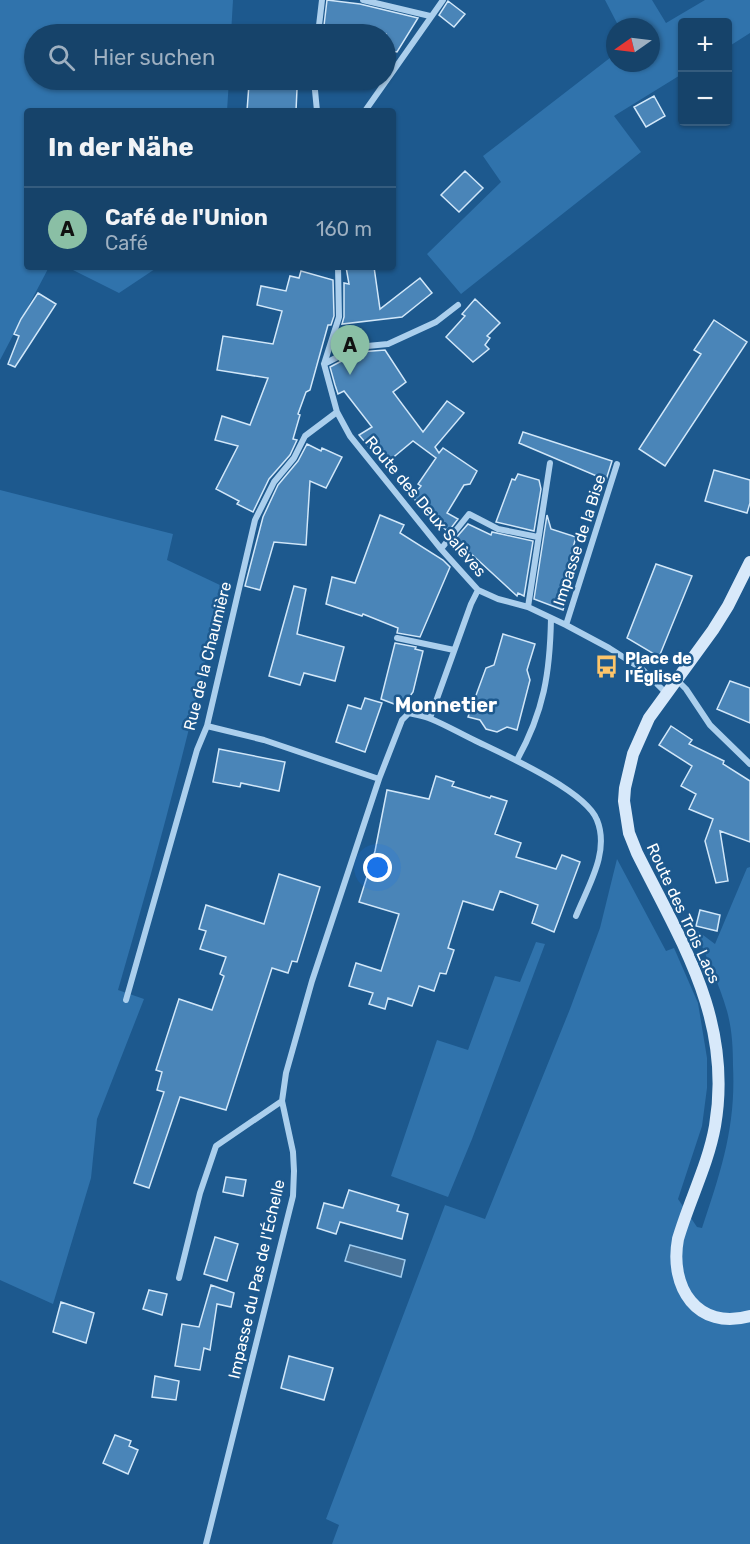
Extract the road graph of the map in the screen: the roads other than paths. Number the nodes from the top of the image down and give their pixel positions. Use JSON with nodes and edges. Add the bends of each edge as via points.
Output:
{"nodes":[{"id":1,"x":322,"y":0,"type":"edge"},
{"id":2,"x":363,"y":0,"type":"edge"},
{"id":3,"x":443,"y":0,"type":"edge"},
{"id":4,"x":430,"y":16,"type":"junction"},
{"id":5,"x":319,"y":24,"type":"edge"},
{"id":6,"x":396,"y":66,"type":"edge"},
{"id":7,"x":315,"y":90,"type":"edge"},
{"id":8,"x":379,"y":90,"type":"edge"},
{"id":9,"x":317,"y":108,"type":"edge"},
{"id":10,"x":367,"y":108,"type":"edge"},
{"id":11,"x":338,"y":270,"type":"edge"},
{"id":12,"x":458,"y":305,"type":"dead end"},
{"id":13,"x":324,"y":364,"type":"junction"},
{"id":14,"x":337,"y":412,"type":"junction"},
{"id":15,"x":550,"y":464,"type":"dead end"},
{"id":16,"x":617,"y":464,"type":"dead end"},
{"id":17,"x":538,"y":537,"type":"junction"},
{"id":18,"x":441,"y":549,"type":"junction"},
{"id":19,"x":750,"y":562,"type":"edge"},
{"id":20,"x":478,"y":590,"type":"junction"},
{"id":21,"x":528,"y":608,"type":"junction"},
{"id":22,"x":551,"y":618,"type":"junction"},
{"id":23,"x":566,"y":625,"type":"junction"},
{"id":24,"x":397,"y":638,"type":"dead end"},
{"id":25,"x":454,"y":650,"type":"junction"},
{"id":26,"x":677,"y":680,"type":"junction"},
{"id":27,"x":666,"y":693,"type":"junction"},
{"id":28,"x":430,"y":718,"type":"junction"},
{"id":29,"x":207,"y":726,"type":"junction"},
{"id":30,"x":517,"y":760,"type":"junction"},
{"id":31,"x":750,"y":764,"type":"edge"},
{"id":32,"x":379,"y":779,"type":"junction"},
{"id":33,"x":576,"y":916,"type":"dead end"},
{"id":34,"x":126,"y":1000,"type":"dead end"},
{"id":35,"x":282,"y":1101,"type":"junction"},
{"id":36,"x":179,"y":1278,"type":"dead end"},
{"id":37,"x":750,"y":1316,"type":"edge"},
{"id":38,"x":206,"y":1544,"type":"edge"}],
"edges":[{"from":1,"to":5,"type":"street"},
{"from":2,"to":4,"type":"street"},
{"from":3,"to":4,"type":"street"},
{"from":4,"to":6,"type":"street"},
{"from":7,"to":9,"type":"street"},
{"from":8,"to":10,"type":"street"},
{"from":11,"to":13,"type":"street","via":[[339,317]]},
{"from":12,"to":13,"type":"street","via":[[436,322],[387,344],[357,347]]},
{"from":13,"to":14,"type":"street","name":"Route des Deux Salèves"},
{"from":14,"to":18,"type":"street","name":"Route des Deux Salèves","via":[[350,436]]},
{"from":14,"to":29,"type":"street","name":"Rue de la Chaumière","via":[[305,436],[294,458],[274,482],[255,520]]},
{"from":15,"to":17,"type":"street"},
{"from":16,"to":23,"type":"street","name":"Impasse de la Bise"},
{"from":17,"to":18,"type":"street","via":[[498,529],[469,514]]},
{"from":17,"to":21,"type":"street"},
{"from":18,"to":20,"type":"street","name":"Route des Deux Salèves"},
{"from":19,"to":26,"type":"street","name":"Route des Trois Lacs","via":[[728,606]]},
{"from":20,"to":21,"type":"street","name":"Route des Deux Salèves"},
{"from":20,"to":25,"type":"street"},
{"from":21,"to":22,"type":"street","name":"Route des Deux Salèves"},
{"from":22,"to":23,"type":"street","name":"Route des Deux Salèves"},
{"from":22,"to":30,"type":"street","via":[[546,686],[531,735]]},
{"from":23,"to":27,"type":"street","name":"Route des Deux Salèves","via":[[637,666]]},
{"from":24,"to":25,"type":"street"},
{"from":25,"to":28,"type":"street"},
{"from":26,"to":27,"type":"street","name":"Route des Trois Lacs"},
{"from":26,"to":31,"type":"street","via":[[710,725]]},
{"from":27,"to":37,"type":"street","name":"Route des Trois Lacs","via":[[649,718],[633,754],[625,788],[625,809],[637,854],[699,978],[717,1052],[714,1126],[678,1239],[677,1271],[684,1293],[704,1312],[723,1318]]},
{"from":28,"to":30,"type":"street"},
{"from":28,"to":32,"type":"street","name":"Impasse du Pas de l'Échelle","via":[[409,713],[402,720]]},
{"from":29,"to":32,"type":"street","via":[[264,740]]},
{"from":29,"to":34,"type":"street","name":"Rue de la Chaumière","via":[[184,790]]},
{"from":30,"to":33,"type":"street","via":[[561,786],[590,808],[597,819],[602,846]]},
{"from":32,"to":35,"type":"street","name":"Impasse du Pas de l'Échelle","via":[[312,981]]},
{"from":35,"to":36,"type":"street","via":[[216,1146]]},
{"from":35,"to":38,"type":"street","name":"Impasse du Pas de l'Échelle","via":[[293,1152],[293,1196]]}]}
